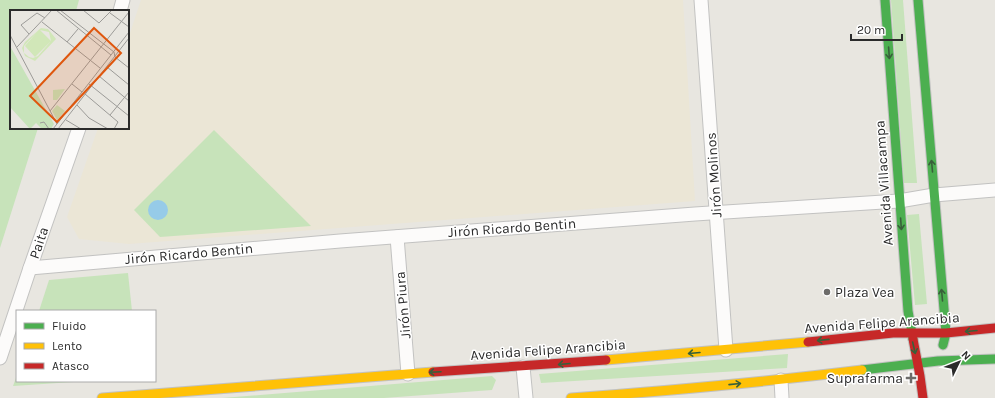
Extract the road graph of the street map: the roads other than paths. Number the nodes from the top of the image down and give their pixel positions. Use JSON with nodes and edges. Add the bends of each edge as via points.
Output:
{"nodes":[{"id":1,"x":123,"y":0,"type":"edge"},
{"id":2,"x":701,"y":0,"type":"edge"},
{"id":3,"x":885,"y":0,"type":"edge"},
{"id":4,"x":918,"y":0,"type":"edge"},
{"id":5,"x":120,"y":10,"type":"edge"},
{"id":6,"x":79,"y":129,"type":"edge"},
{"id":7,"x":995,"y":190,"type":"edge"},
{"id":8,"x":934,"y":195,"type":"junction"},
{"id":9,"x":899,"y":201,"type":"junction"},
{"id":10,"x":717,"y":213,"type":"junction"},
{"id":11,"x":397,"y":237,"type":"junction"},
{"id":12,"x":30,"y":268,"type":"junction"},
{"id":13,"x":995,"y":328,"type":"edge"},
{"id":14,"x":910,"y":333,"type":"junction"},
{"id":15,"x":946,"y":333,"type":"junction"},
{"id":16,"x":726,"y":350,"type":"junction"},
{"id":17,"x":0,"y":358,"type":"edge"},
{"id":18,"x":995,"y":359,"type":"edge"},
{"id":19,"x":938,"y":361,"type":"junction"},
{"id":20,"x":917,"y":363,"type":"junction"},
{"id":21,"x":523,"y":367,"type":"junction"},
{"id":22,"x":408,"y":374,"type":"junction"},
{"id":23,"x":781,"y":380,"type":"junction"},
{"id":24,"x":922,"y":386,"type":"junction"},
{"id":25,"x":653,"y":395,"type":"edge"},
{"id":26,"x":102,"y":398,"type":"edge"},
{"id":27,"x":526,"y":398,"type":"edge"},
{"id":28,"x":571,"y":398,"type":"edge"},
{"id":29,"x":782,"y":398,"type":"edge"},
{"id":30,"x":923,"y":398,"type":"edge"}],
"edges":[{"from":1,"to":5,"type":"street"},
{"from":2,"to":10,"type":"street","name":"Jirón Molinos"},
{"from":3,"to":9,"type":"main road","name":"Avenida Villacampa","one_way":true},
{"from":8,"to":4,"type":"main road","one_way":true},
{"from":6,"to":12,"type":"street","name":"Paita"},
{"from":7,"to":8,"type":"street","name":"Jirón Ricardo Bentin"},
{"from":8,"to":9,"type":"street","name":"Jirón Ricardo Bentin"},
{"from":15,"to":8,"type":"main road","one_way":true},
{"from":9,"to":10,"type":"street","name":"Jirón Ricardo Bentin"},
{"from":9,"to":14,"type":"main road","name":"Avenida Villacampa","one_way":true},
{"from":10,"to":11,"type":"street","name":"Jirón Ricardo Bentin"},
{"from":10,"to":16,"type":"street","name":"Jirón Molinos"},
{"from":11,"to":12,"type":"street","name":"Jirón Ricardo Bentin"},
{"from":11,"to":22,"type":"street","name":"Jirón Piura"},
{"from":12,"to":17,"type":"street","name":"Paita"},
{"from":13,"to":15,"type":"main road","name":"Avenida Felipe Arancibia","one_way":true},
{"from":14,"to":15,"type":"main road","name":"Avenida Felipe Arancibia"},
{"from":14,"to":16,"type":"main road","name":"Avenida Felipe Arancibia","one_way":true},
{"from":14,"to":20,"type":"main road","name":"Avenida Villacampa","one_way":true},
{"from":15,"to":19,"type":"main road"},
{"from":16,"to":21,"type":"main road","name":"Avenida Felipe Arancibia","one_way":true},
{"from":18,"to":19,"type":"main road"},
{"from":19,"to":20,"type":"main road"},
{"from":19,"to":24,"type":"main road"},
{"from":20,"to":23,"type":"main road"},
{"from":20,"to":24,"type":"main road","name":"Avenida Villacampa"},
{"from":21,"to":22,"type":"main road","name":"Avenida Felipe Arancibia","one_way":true},
{"from":21,"to":27,"type":"street"},
{"from":22,"to":26,"type":"main road","name":"Avenida Felipe Arancibia"},
{"from":25,"to":23,"type":"main road","one_way":true},
{"from":23,"to":29,"type":"street"},
{"from":24,"to":30,"type":"main road","name":"Avenida Villacampa"},
{"from":25,"to":28,"type":"main road"}]}
